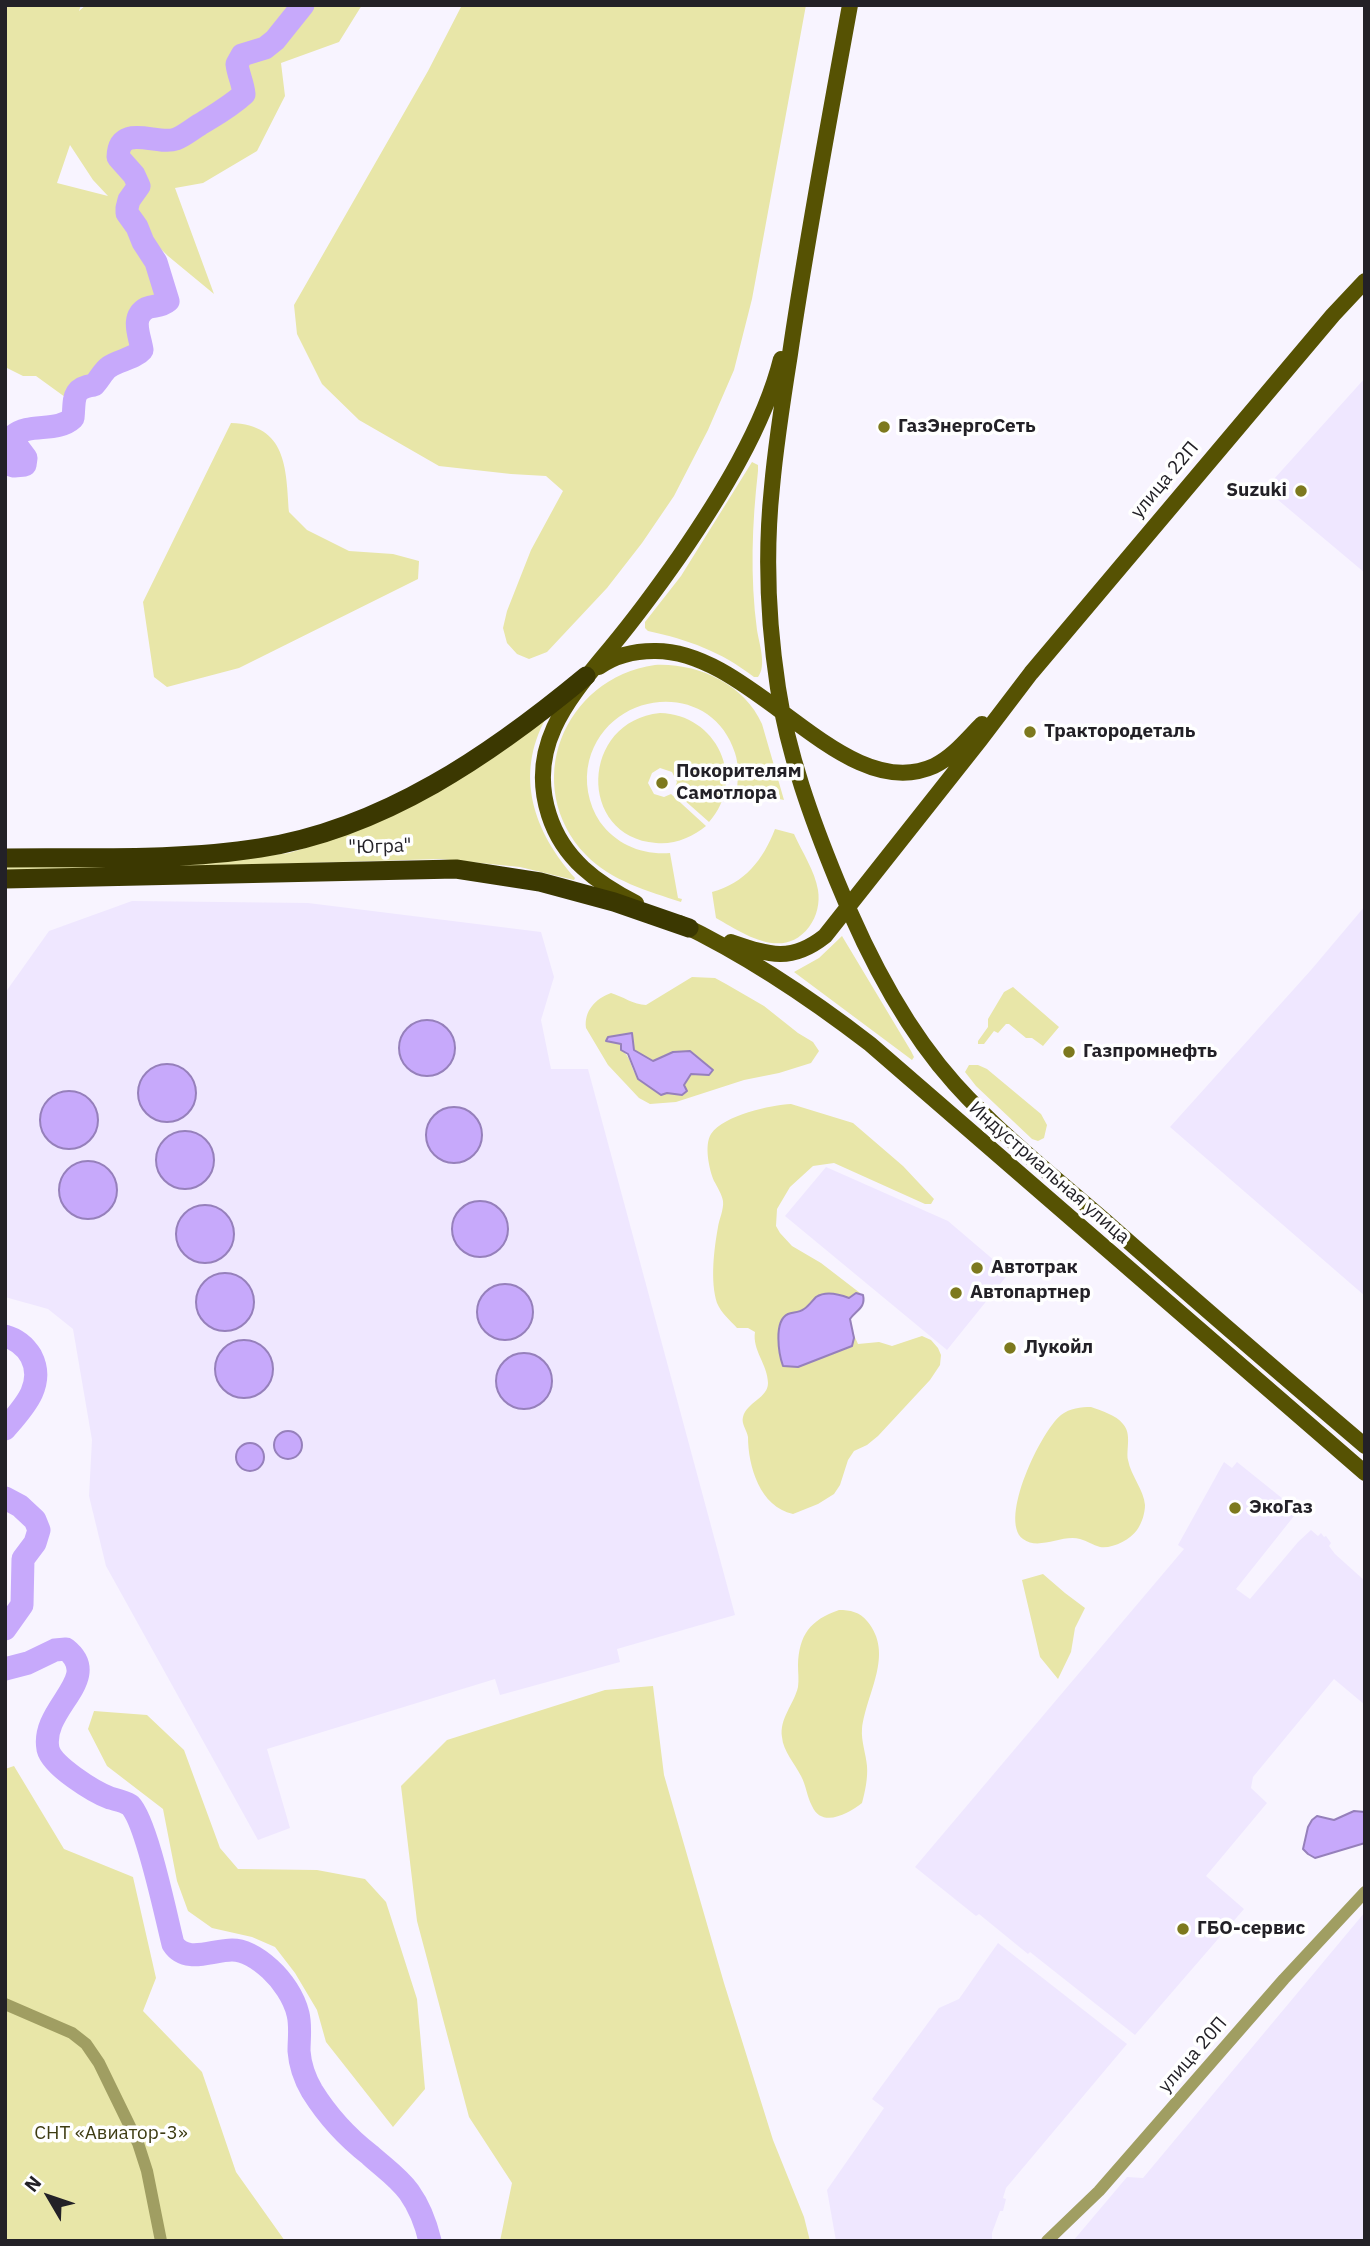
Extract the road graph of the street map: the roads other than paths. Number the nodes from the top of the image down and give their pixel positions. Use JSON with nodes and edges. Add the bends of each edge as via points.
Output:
{"nodes":[{"id":1,"x":850,"y":5,"type":"edge"},
{"id":2,"x":1365,"y":273,"type":"edge"},
{"id":3,"x":1365,"y":281,"type":"edge"},
{"id":4,"x":800,"y":285,"type":"junction"},
{"id":5,"x":1333,"y":315,"type":"junction"},
{"id":6,"x":1031,"y":673,"type":"junction"},
{"id":7,"x":586,"y":676,"type":"junction"},
{"id":8,"x":782,"y":710,"type":"junction"},
{"id":9,"x":5,"y":859,"type":"edge"},
{"id":10,"x":5,"y":879,"type":"edge"},
{"id":11,"x":847,"y":908,"type":"junction"},
{"id":12,"x":689,"y":928,"type":"junction"},
{"id":13,"x":1365,"y":1446,"type":"edge"},
{"id":14,"x":1365,"y":1474,"type":"edge"},
{"id":15,"x":1365,"y":1892,"type":"edge"},
{"id":16,"x":5,"y":2004,"type":"edge"},
{"id":17,"x":161,"y":2241,"type":"edge"},
{"id":18,"x":1047,"y":2241,"type":"edge"}],
"edges":[{"from":1,"to":4,"type":"main road"},
{"from":2,"to":5,"type":"street"},
{"from":3,"to":5,"type":"main road","name":"улица 22П"},
{"from":4,"to":7,"type":"main road","via":[[779,368],[735,466],[679,557]]},
{"from":4,"to":8,"type":"main road","name":"Индустриальная улица","via":[[768,542],[772,636]]},
{"from":5,"to":6,"type":"main road","name":"улица 22П"},
{"from":6,"to":8,"type":"main road","name":"улица 22П","via":[[951,755],[931,767],[912,771],[862,765]]},
{"from":6,"to":11,"type":"main road","name":"улица 22П"},
{"from":7,"to":8,"type":"main road","name":"улица 22П","via":[[625,654],[676,653],[709,663]]},
{"from":7,"to":9,"type":"highway","name":"\"Югра\"","via":[[507,737],[426,788],[317,835],[231,852]]},
{"from":7,"to":12,"type":"main road","via":[[559,715],[548,744],[543,774],[546,805],[557,835],[596,880]]},
{"from":8,"to":11,"type":"main road","name":"Индустриальная улица","via":[[809,807]]},
{"from":10,"to":12,"type":"highway","name":"\"Югра\"","via":[[456,869],[540,882]]},
{"from":11,"to":12,"type":"main road","name":"улица 22П","via":[[814,945],[782,956]]},
{"from":11,"to":13,"type":"main road","name":"Индустриальная улица","via":[[911,1027],[971,1101]]},
{"from":12,"to":14,"type":"main road","name":"Индустриальная улица","via":[[760,966],[870,1044]]},
{"from":15,"to":18,"type":"street","name":"улица 20П","via":[[1099,2191]]},
{"from":16,"to":17,"type":"street","via":[[72,2034],[99,2063],[138,2143]]}]}
